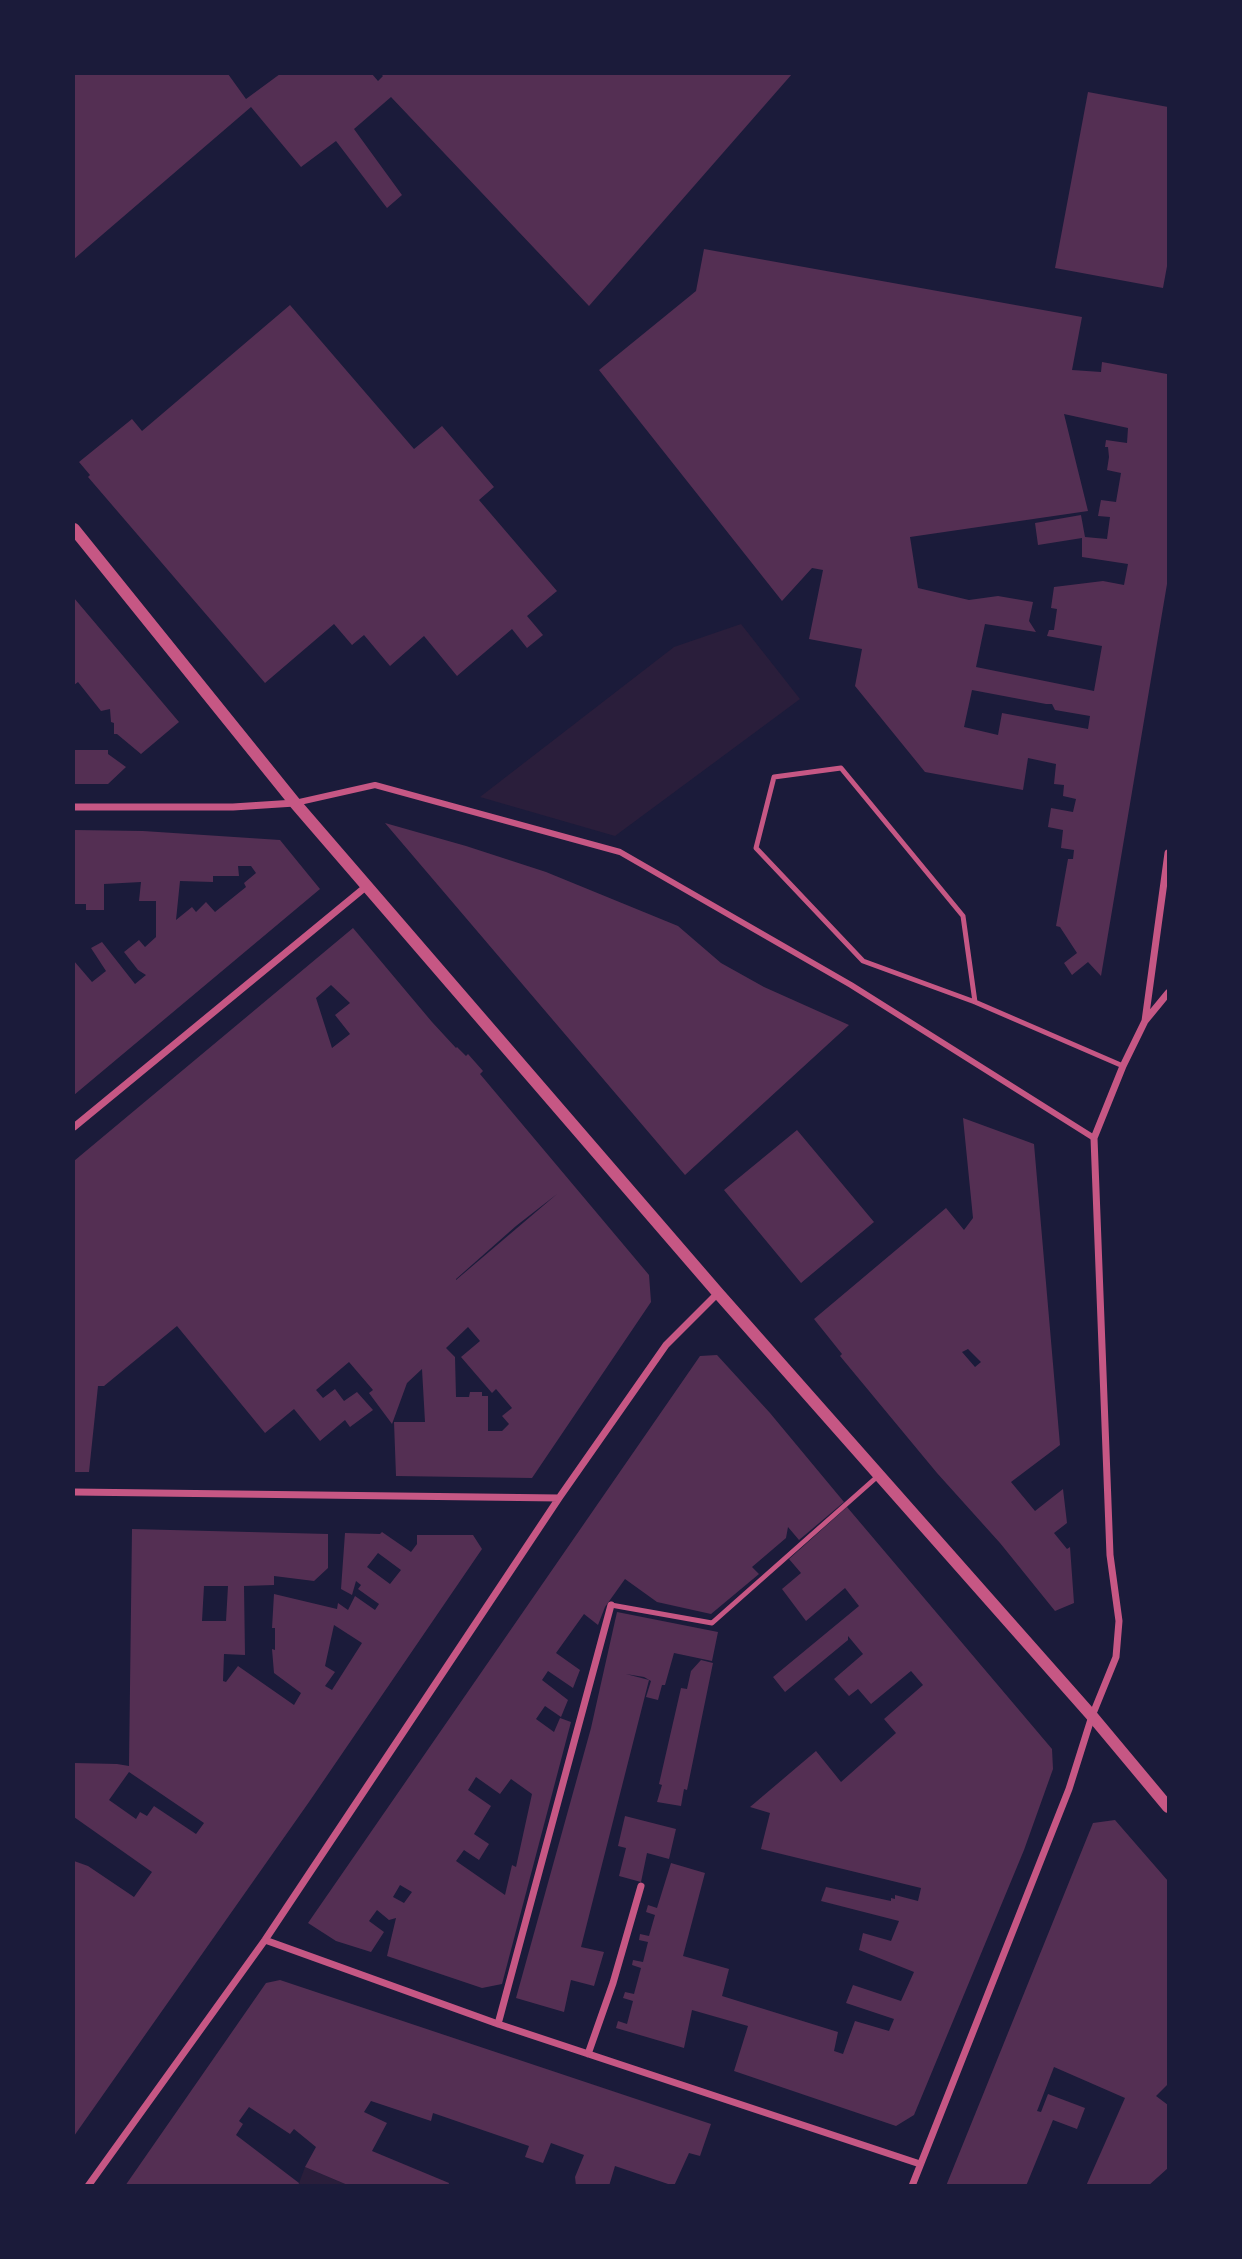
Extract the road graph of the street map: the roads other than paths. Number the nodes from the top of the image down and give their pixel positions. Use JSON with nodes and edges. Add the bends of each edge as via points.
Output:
{"nodes":[{"id":1,"x":74,"y":529,"type":"edge"},
{"id":2,"x":295,"y":803,"type":"junction"},
{"id":3,"x":74,"y":807,"type":"edge"},
{"id":4,"x":1168,"y":853,"type":"edge"},
{"id":5,"x":368,"y":885,"type":"junction"},
{"id":6,"x":1168,"y":993,"type":"edge"},
{"id":7,"x":975,"y":1002,"type":"junction"},
{"id":8,"x":1145,"y":1021,"type":"junction"},
{"id":9,"x":1123,"y":1066,"type":"junction"},
{"id":10,"x":74,"y":1127,"type":"edge"},
{"id":11,"x":1094,"y":1138,"type":"junction"},
{"id":12,"x":718,"y":1293,"type":"junction"},
{"id":13,"x":878,"y":1476,"type":"junction"},
{"id":14,"x":74,"y":1492,"type":"edge"},
{"id":15,"x":559,"y":1498,"type":"junction"},
{"id":16,"x":611,"y":1605,"type":"joint"},
{"id":17,"x":1091,"y":1716,"type":"junction"},
{"id":18,"x":1168,"y":1807,"type":"edge"},
{"id":19,"x":641,"y":1886,"type":"dead end"},
{"id":20,"x":265,"y":1940,"type":"junction"},
{"id":21,"x":498,"y":2024,"type":"junction"},
{"id":22,"x":588,"y":2054,"type":"junction"},
{"id":23,"x":920,"y":2164,"type":"junction"},
{"id":24,"x":89,"y":2186,"type":"edge"},
{"id":25,"x":912,"y":2186,"type":"edge"}],
"edges":[{"from":1,"to":2,"type":"street"},
{"from":2,"to":3,"type":"street"},
{"from":2,"to":5,"type":"street"},
{"from":2,"to":11,"type":"street","via":[[375,785],[621,852],[851,985]]},
{"from":4,"to":8,"type":"street"},
{"from":5,"to":10,"type":"street"},
{"from":5,"to":12,"type":"street"},
{"from":6,"to":8,"type":"street"},
{"from":7,"to":7,"type":"lane","via":[[962,916],[841,768],[774,776],[755,848],[863,961]]},
{"from":7,"to":9,"type":"lane"},
{"from":8,"to":9,"type":"street"},
{"from":9,"to":11,"type":"street"},
{"from":11,"to":17,"type":"street","via":[[1110,1555],[1119,1621],[1115,1657]]},
{"from":12,"to":13,"type":"street"},
{"from":12,"to":15,"type":"street","via":[[666,1345]]},
{"from":13,"to":16,"type":"lane","via":[[712,1623]]},
{"from":13,"to":17,"type":"street"},
{"from":14,"to":15,"type":"street"},
{"from":15,"to":20,"type":"street"},
{"from":16,"to":21,"type":"street"},
{"from":17,"to":18,"type":"street"},
{"from":17,"to":23,"type":"street","via":[[1069,1789]]},
{"from":19,"to":22,"type":"street"},
{"from":20,"to":21,"type":"street"},
{"from":20,"to":24,"type":"street"},
{"from":21,"to":22,"type":"street"},
{"from":22,"to":23,"type":"street"},
{"from":23,"to":25,"type":"street"}]}
